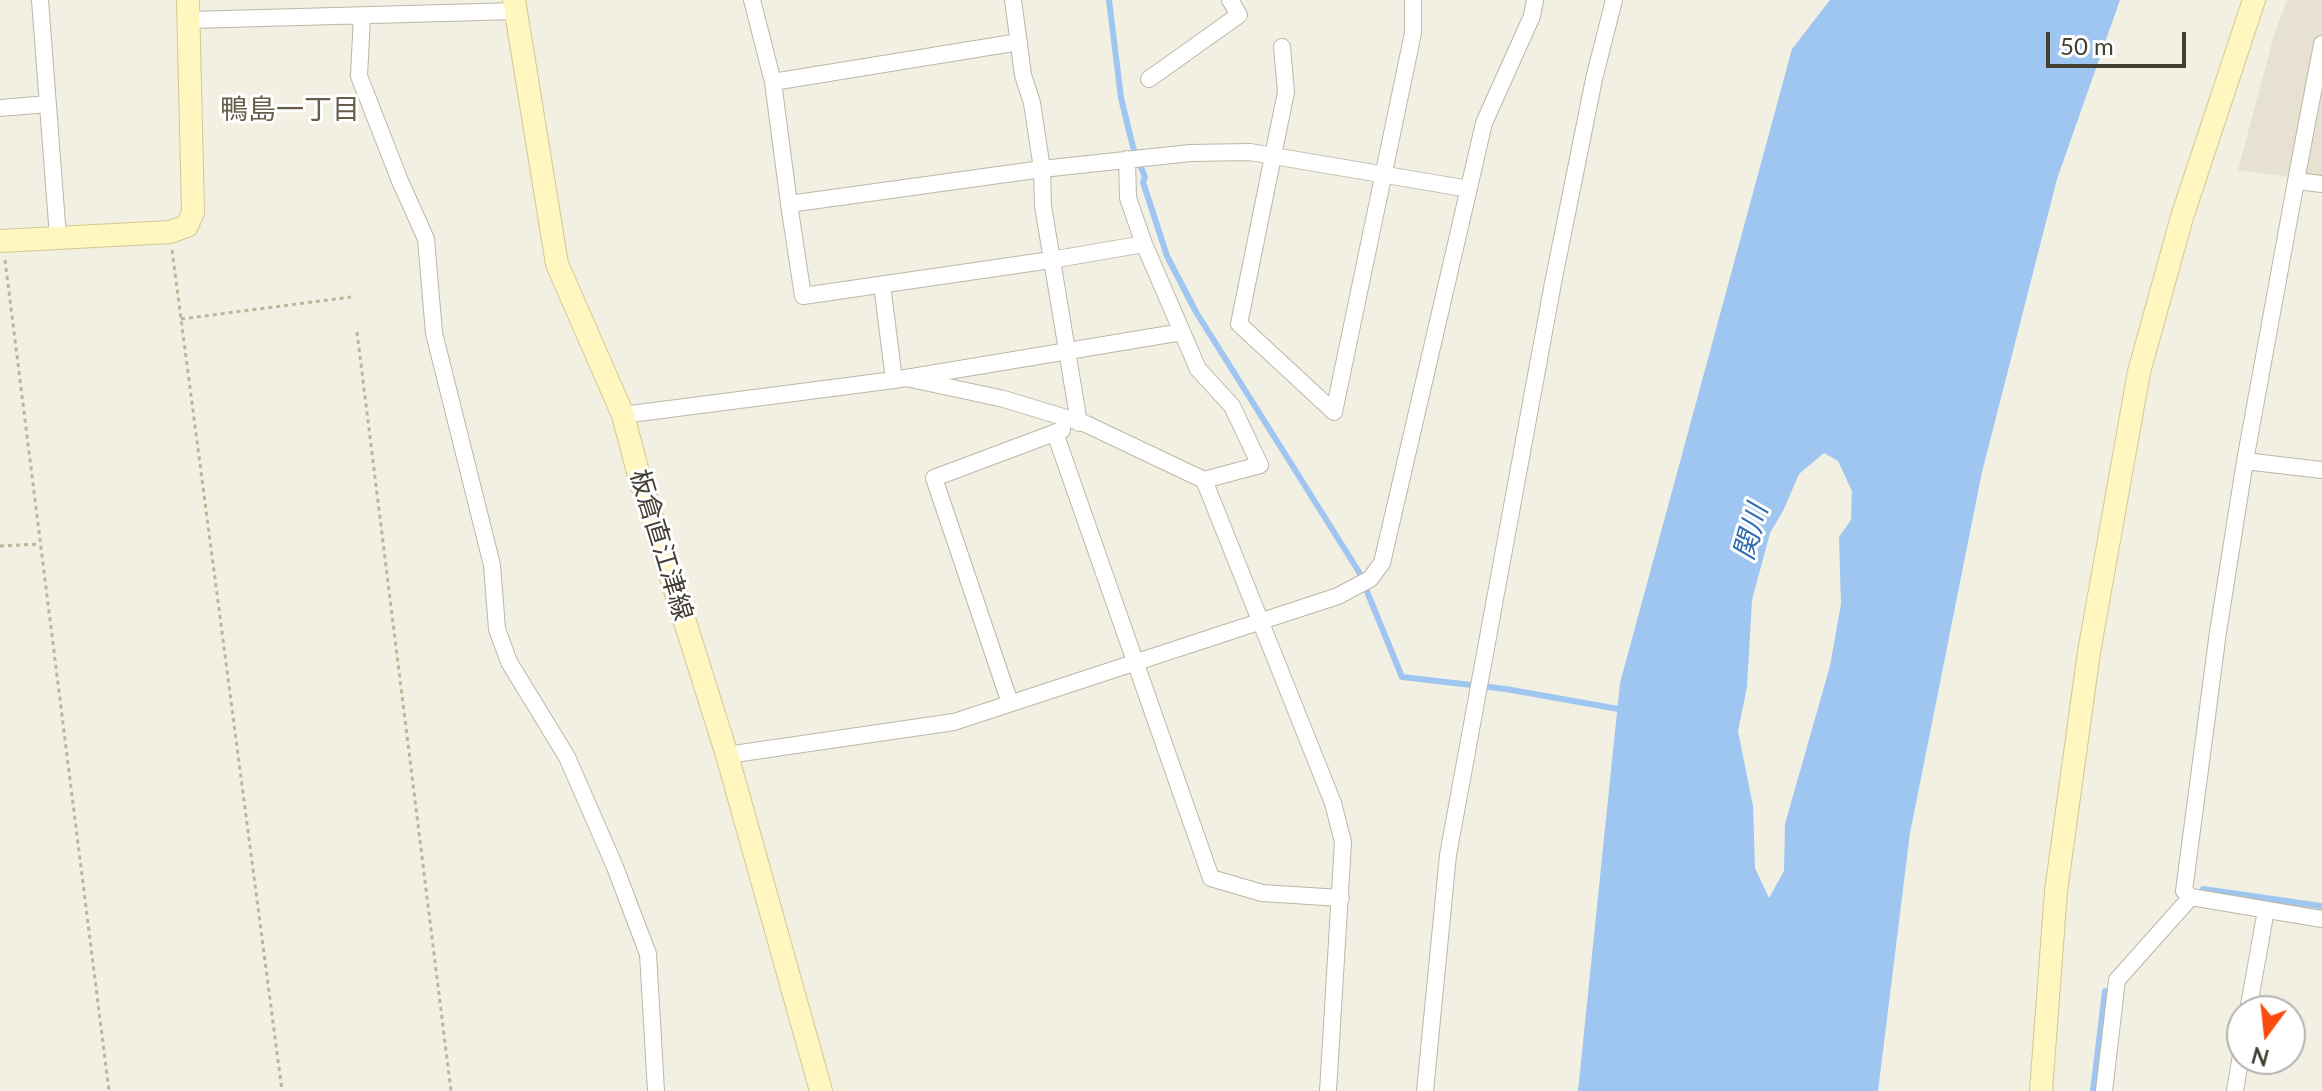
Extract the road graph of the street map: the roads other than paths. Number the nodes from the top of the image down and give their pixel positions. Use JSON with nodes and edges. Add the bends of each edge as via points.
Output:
{"nodes":[{"id":1,"x":40,"y":0,"type":"edge"},
{"id":2,"x":752,"y":0,"type":"edge"},
{"id":3,"x":1013,"y":0,"type":"edge"},
{"id":4,"x":1230,"y":0,"type":"edge"},
{"id":5,"x":1413,"y":0,"type":"edge"},
{"id":6,"x":1535,"y":0,"type":"edge"},
{"id":7,"x":1614,"y":0,"type":"edge"},
{"id":8,"x":2254,"y":0,"type":"edge"},
{"id":9,"x":516,"y":5,"type":"edge"},
{"id":10,"x":189,"y":10,"type":"edge"},
{"id":11,"x":362,"y":16,"type":"junction"},
{"id":12,"x":1019,"y":42,"type":"junction"},
{"id":13,"x":2322,"y":44,"type":"edge"},
{"id":14,"x":1282,"y":47,"type":"dead end"},
{"id":15,"x":1149,"y":79,"type":"dead end"},
{"id":16,"x":773,"y":82,"type":"junction"},
{"id":17,"x":48,"y":104,"type":"junction"},
{"id":18,"x":0,"y":108,"type":"edge"},
{"id":19,"x":1275,"y":157,"type":"junction"},
{"id":20,"x":1127,"y":159,"type":"junction"},
{"id":21,"x":1042,"y":169,"type":"junction"},
{"id":22,"x":1382,"y":175,"type":"junction"},
{"id":23,"x":2296,"y":181,"type":"junction"},
{"id":24,"x":2322,"y":184,"type":"edge"},
{"id":25,"x":1469,"y":189,"type":"junction"},
{"id":26,"x":789,"y":204,"type":"junction"},
{"id":27,"x":58,"y":237,"type":"junction"},
{"id":28,"x":1,"y":240,"type":"edge"},
{"id":29,"x":1144,"y":244,"type":"junction"},
{"id":30,"x":1051,"y":260,"type":"junction"},
{"id":31,"x":882,"y":285,"type":"junction"},
{"id":32,"x":1182,"y":332,"type":"junction"},
{"id":33,"x":1066,"y":353,"type":"junction"},
{"id":34,"x":900,"y":379,"type":"junction"},
{"id":35,"x":623,"y":415,"type":"junction"},
{"id":36,"x":1079,"y":423,"type":"junction"},
{"id":37,"x":1055,"y":433,"type":"junction"},
{"id":38,"x":2245,"y":461,"type":"junction"},
{"id":39,"x":2322,"y":470,"type":"edge"},
{"id":40,"x":1204,"y":480,"type":"junction"},
{"id":41,"x":1260,"y":622,"type":"junction"},
{"id":42,"x":1134,"y":663,"type":"junction"},
{"id":43,"x":1010,"y":703,"type":"junction"},
{"id":44,"x":727,"y":755,"type":"junction"},
{"id":45,"x":2191,"y":897,"type":"junction"},
{"id":46,"x":1341,"y":898,"type":"junction"},
{"id":47,"x":2266,"y":910,"type":"junction"},
{"id":48,"x":2322,"y":919,"type":"edge"},
{"id":49,"x":2251,"y":995,"type":"edge"},
{"id":50,"x":656,"y":1091,"type":"edge"},
{"id":51,"x":821,"y":1091,"type":"edge"},
{"id":52,"x":1328,"y":1091,"type":"edge"},
{"id":53,"x":1425,"y":1091,"type":"edge"},
{"id":54,"x":2041,"y":1091,"type":"edge"},
{"id":55,"x":2104,"y":1091,"type":"edge"}],
"edges":[{"from":1,"to":17,"type":"street"},
{"from":2,"to":16,"type":"street"},
{"from":3,"to":12,"type":"street"},
{"from":4,"to":15,"type":"street","via":[[1239,15]]},
{"from":5,"to":22,"type":"street","via":[[1413,33]]},
{"from":6,"to":25,"type":"street","via":[[1484,123]]},
{"from":7,"to":53,"type":"street","via":[[1556,268],[1448,855]]},
{"from":8,"to":54,"type":"street","via":[[2182,217],[2139,372],[2089,652],[2056,891]]},
{"from":9,"to":11,"type":"street"},
{"from":9,"to":35,"type":"street","name":"板倉直江津線","via":[[557,264]]},
{"from":10,"to":11,"type":"street"},
{"from":10,"to":27,"type":"street","via":[[193,212],[187,226],[170,232]]},
{"from":11,"to":50,"type":"street","via":[[359,76],[426,239],[434,333],[492,565],[497,629],[509,662],[567,757],[648,954]]},
{"from":12,"to":16,"type":"street"},
{"from":12,"to":21,"type":"street"},
{"from":13,"to":23,"type":"street"},
{"from":14,"to":19,"type":"street","via":[[1286,92]]},
{"from":16,"to":26,"type":"street"},
{"from":17,"to":18,"type":"street"},
{"from":17,"to":27,"type":"street"},
{"from":19,"to":20,"type":"street","via":[[1250,152]]},
{"from":19,"to":22,"type":"street"},
{"from":19,"to":22,"type":"street","via":[[1239,324],[1334,412]]},
{"from":20,"to":21,"type":"street"},
{"from":20,"to":29,"type":"street","via":[[1128,198]]},
{"from":21,"to":26,"type":"street"},
{"from":21,"to":30,"type":"street"},
{"from":22,"to":25,"type":"street"},
{"from":23,"to":24,"type":"street"},
{"from":23,"to":38,"type":"street"},
{"from":25,"to":41,"type":"street","via":[[1382,563],[1370,579],[1338,596]]},
{"from":26,"to":31,"type":"street","via":[[803,296]]},
{"from":27,"to":28,"type":"street"},
{"from":29,"to":30,"type":"street"},
{"from":29,"to":32,"type":"street"},
{"from":30,"to":31,"type":"street"},
{"from":30,"to":33,"type":"street"},
{"from":31,"to":34,"type":"street"},
{"from":32,"to":33,"type":"street"},
{"from":32,"to":40,"type":"street","via":[[1198,369],[1232,406],[1260,465]]},
{"from":33,"to":34,"type":"street"},
{"from":33,"to":36,"type":"street"},
{"from":34,"to":35,"type":"street"},
{"from":34,"to":36,"type":"street","via":[[1004,399]]},
{"from":35,"to":44,"type":"street","name":"板倉直江津線"},
{"from":36,"to":37,"type":"street"},
{"from":36,"to":40,"type":"street"},
{"from":37,"to":42,"type":"street"},
{"from":37,"to":43,"type":"street","via":[[934,478]]},
{"from":38,"to":39,"type":"street"},
{"from":38,"to":45,"type":"street","via":[[2184,891]]},
{"from":40,"to":41,"type":"street"},
{"from":41,"to":42,"type":"street"},
{"from":41,"to":46,"type":"street","via":[[1333,803],[1343,842]]},
{"from":42,"to":43,"type":"street"},
{"from":42,"to":46,"type":"street","via":[[1211,878],[1262,893]]},
{"from":43,"to":44,"type":"street","via":[[954,722]]},
{"from":44,"to":51,"type":"street","name":"板倉直江津線"},
{"from":45,"to":47,"type":"street"},
{"from":45,"to":55,"type":"street","via":[[2117,980]]},
{"from":46,"to":52,"type":"street"},
{"from":47,"to":48,"type":"street"},
{"from":47,"to":49,"type":"street"}]}
